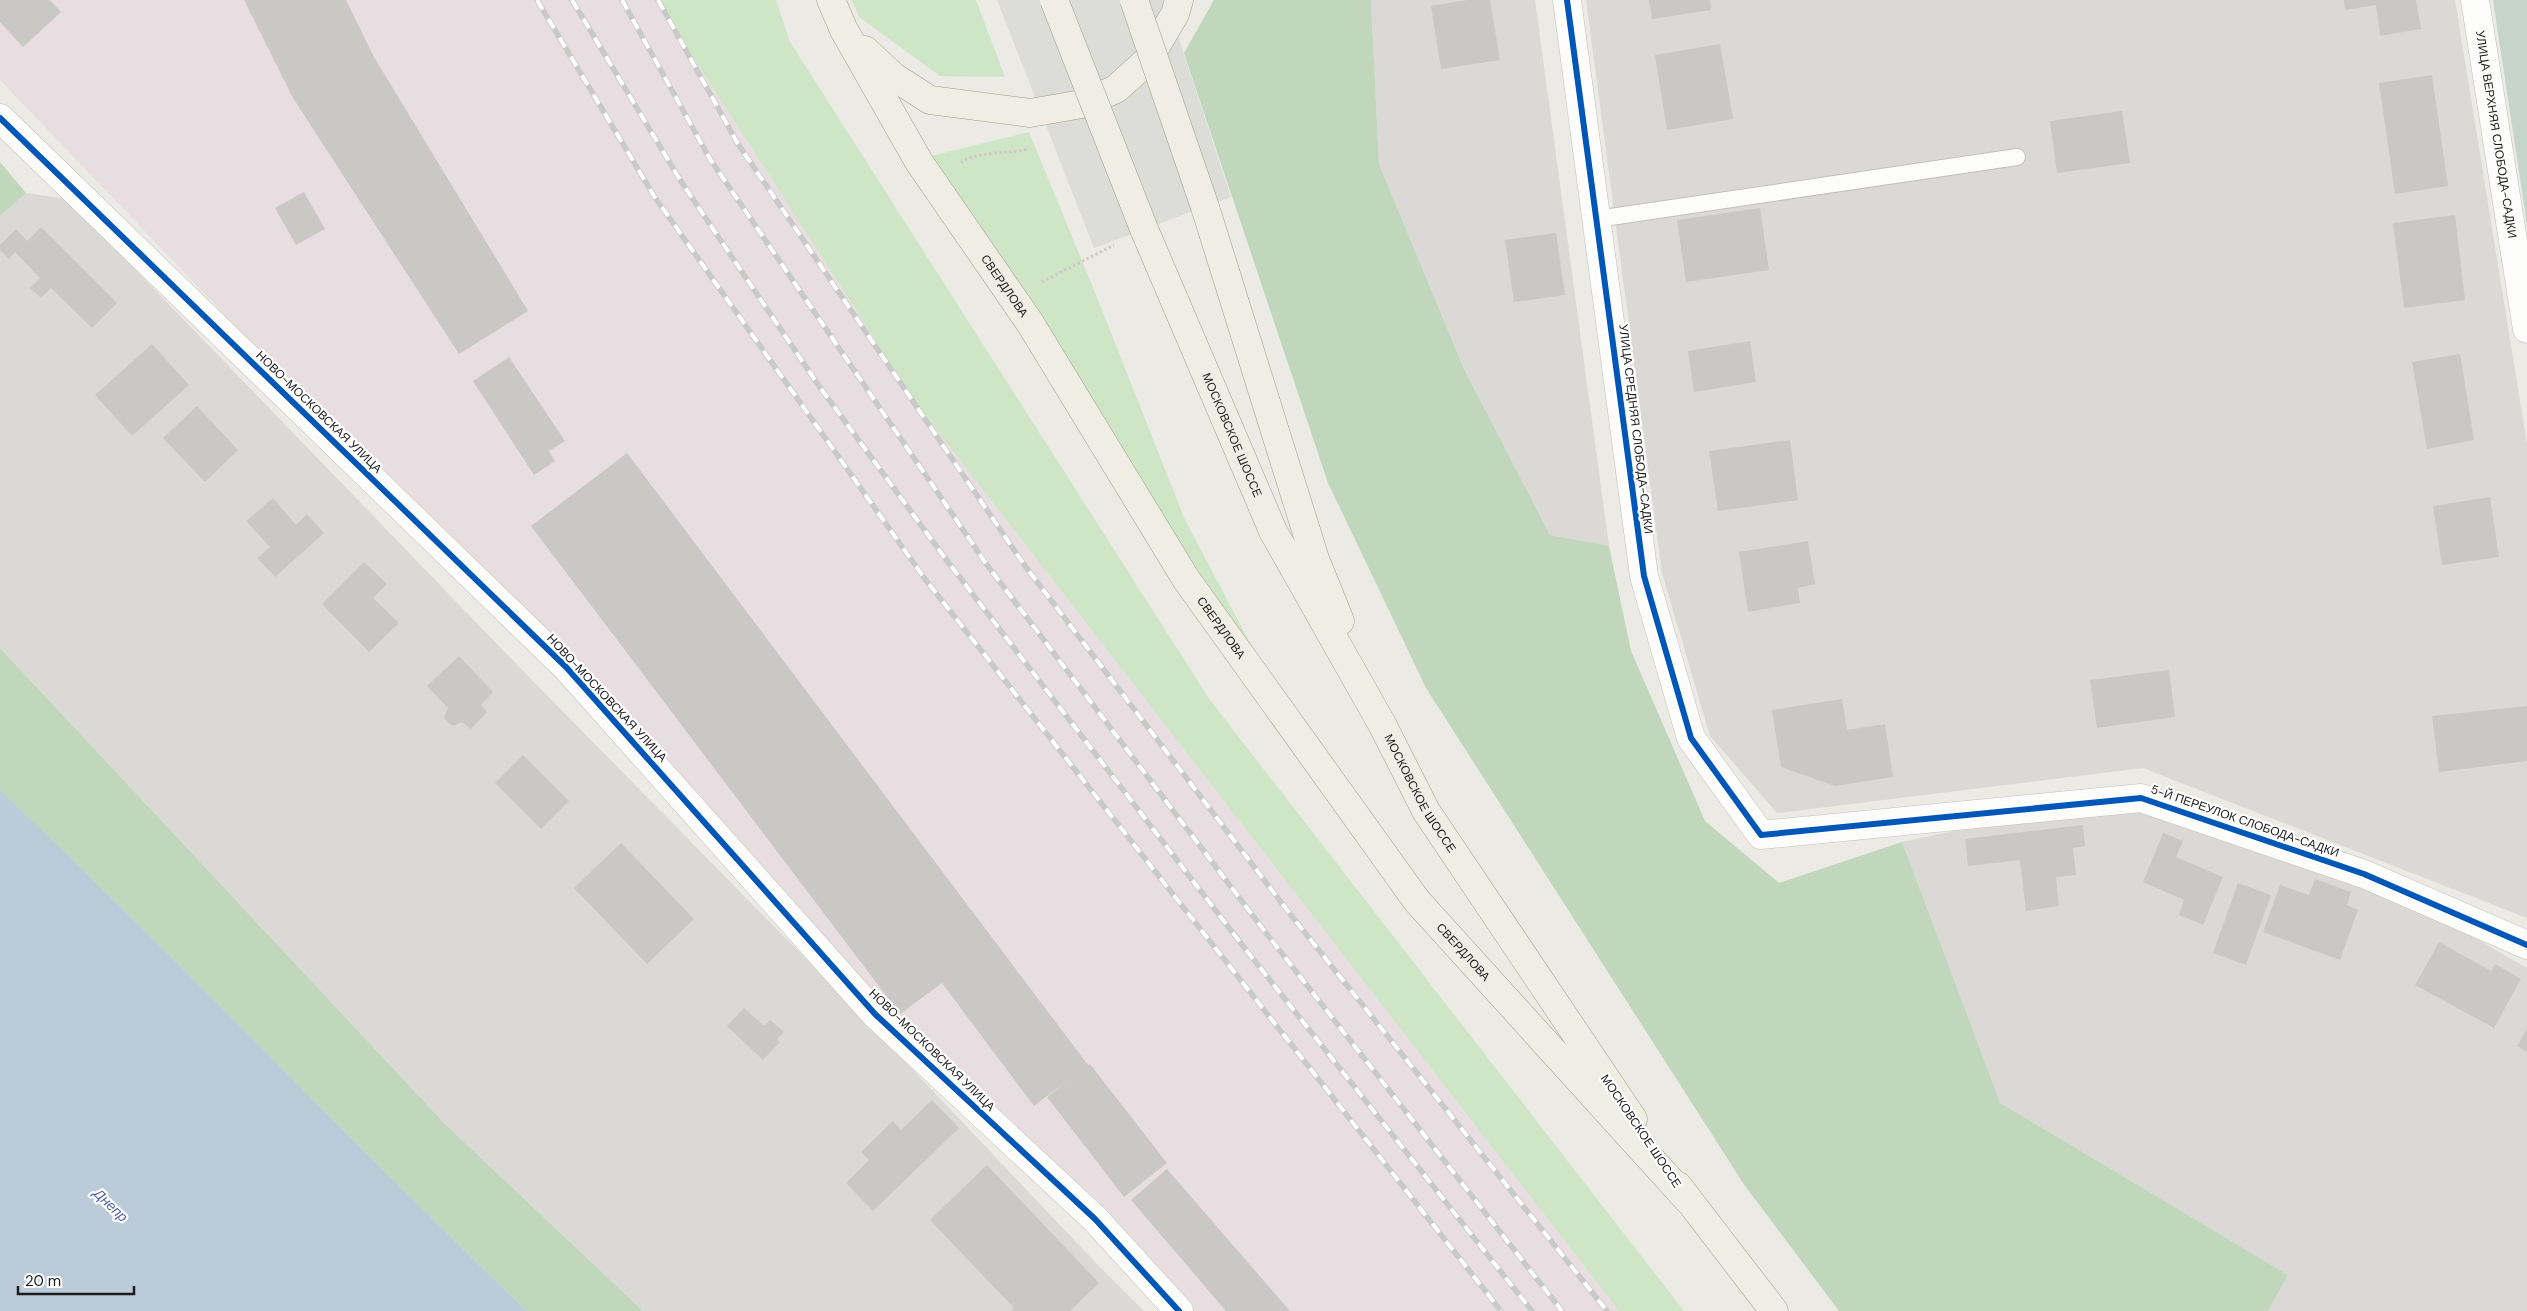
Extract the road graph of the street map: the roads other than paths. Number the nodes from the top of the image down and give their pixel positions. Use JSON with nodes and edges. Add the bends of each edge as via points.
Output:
{"nodes":[{"id":1,"x":831,"y":0,"type":"edge"},
{"id":2,"x":1054,"y":0,"type":"edge"},
{"id":3,"x":1134,"y":0,"type":"edge"},
{"id":4,"x":1179,"y":0,"type":"edge"},
{"id":5,"x":1567,"y":0,"type":"edge"},
{"id":6,"x":2475,"y":0,"type":"edge"},
{"id":7,"x":844,"y":30,"type":"junction"},
{"id":8,"x":0,"y":118,"type":"edge"},
{"id":9,"x":2017,"y":157,"type":"dead end"},
{"id":10,"x":1597,"y":219,"type":"junction"},
{"id":11,"x":2527,"y":329,"type":"edge"},
{"id":12,"x":1383,"y":726,"type":"junction"},
{"id":13,"x":1761,"y":835,"type":"joint"},
{"id":14,"x":2527,"y":946,"type":"edge"},
{"id":15,"x":1688,"y":1200,"type":"junction"},
{"id":16,"x":1179,"y":1311,"type":"edge"},
{"id":17,"x":1774,"y":1311,"type":"edge"}],
"edges":[{"from":1,"to":7,"type":"main road","name":"СВЕРДЛОВА"},
{"from":2,"to":12,"type":"main road","name":"МОСКОВСКОЕ ШОССЕ","bridge":true,"via":[[1144,229],[1273,531]]},
{"from":3,"to":12,"type":"main road","bridge":true,"via":[[1205,207],[1315,559]]},
{"from":4,"to":7,"type":"main road","via":[[1175,14],[1147,61],[1116,89],[1082,104],[1030,113],[930,100],[894,77]]},
{"from":5,"to":10,"type":"street","name":"УЛИЦА СРЕДНЯЯ СЛОБОДА-САДКИ"},
{"from":6,"to":11,"type":"street","name":"УЛИЦА ВЕРХНЯЯ СЛОБОДА-САДКИ"},
{"from":7,"to":15,"type":"main road","name":"СВЕРДЛОВА","via":[[919,162],[1030,323],[1186,579],[1416,901]]},
{"from":8,"to":16,"type":"street","name":"НОВО-МОСКОВСКАЯ УЛИЦА","via":[[566,667],[875,1014],[1096,1219]]},
{"from":9,"to":10,"type":"lane"},
{"from":10,"to":13,"type":"street","name":"УЛИЦА СРЕДНЯЯ СЛОБОДА-САДКИ","via":[[1644,576],[1691,738]]},
{"from":12,"to":15,"type":"main road","name":"МОСКОВСКОЕ ШОССЕ","via":[[1426,811]]},
{"from":13,"to":14,"type":"street","name":"5-Й ПЕРЕУЛОК СЛОБОДА-САДКИ","via":[[2141,798],[2364,874]]},
{"from":15,"to":17,"type":"main road","name":"МОСКОВСКОЕ ШОССЕ"}]}
